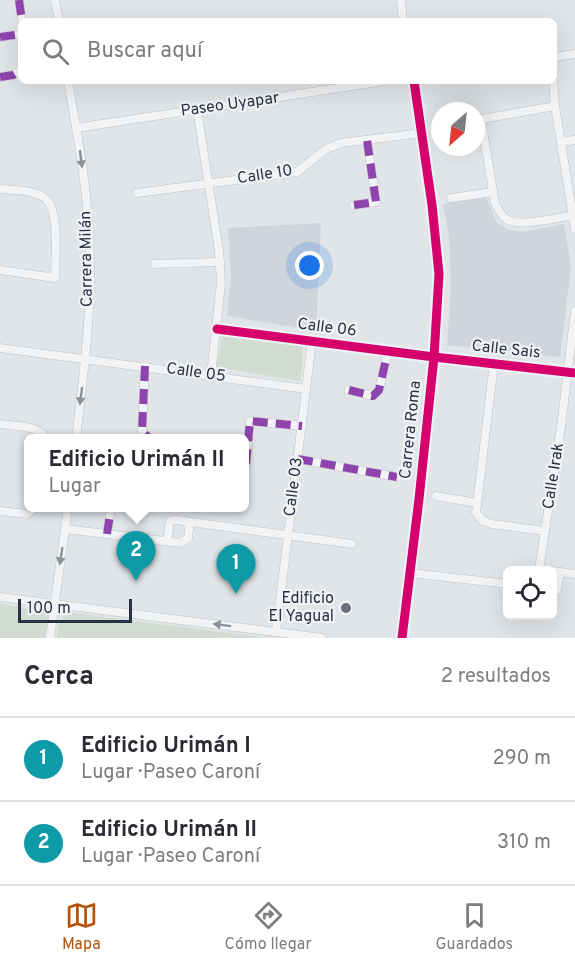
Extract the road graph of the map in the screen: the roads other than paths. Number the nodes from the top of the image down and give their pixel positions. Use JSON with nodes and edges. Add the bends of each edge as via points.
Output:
{"nodes":[{"id":1,"x":19,"y":0,"type":"edge"},
{"id":2,"x":55,"y":0,"type":"edge"},
{"id":3,"x":400,"y":0,"type":"edge"},
{"id":4,"x":22,"y":18,"type":"edge"},
{"id":5,"x":58,"y":18,"type":"edge"},
{"id":6,"x":403,"y":18,"type":"edge"},
{"id":7,"x":18,"y":35,"type":"edge"},
{"id":8,"x":0,"y":38,"type":"edge"},
{"id":9,"x":575,"y":54,"type":"edge"},
{"id":10,"x":557,"y":57,"type":"edge"},
{"id":11,"x":18,"y":72,"type":"edge"},
{"id":12,"x":0,"y":77,"type":"edge"},
{"id":13,"x":69,"y":84,"type":"edge"},
{"id":14,"x":364,"y":84,"type":"edge"},
{"id":15,"x":414,"y":84,"type":"edge"},
{"id":16,"x":553,"y":84,"type":"edge"},
{"id":17,"x":555,"y":106,"type":"junction"},
{"id":18,"x":197,"y":109,"type":"junction"},
{"id":19,"x":485,"y":119,"type":"edge"},
{"id":20,"x":76,"y":128,"type":"junction"},
{"id":21,"x":422,"y":133,"type":"junction"},
{"id":22,"x":367,"y":140,"type":"junction"},
{"id":23,"x":575,"y":140,"type":"edge"},
{"id":24,"x":561,"y":142,"type":"junction"},
{"id":25,"x":485,"y":151,"type":"edge"},
{"id":26,"x":209,"y":184,"type":"junction"},
{"id":27,"x":0,"y":189,"type":"edge"},
{"id":28,"x":493,"y":192,"type":"junction"},
{"id":29,"x":137,"y":194,"type":"dead end"},
{"id":30,"x":451,"y":198,"type":"dead end"},
{"id":31,"x":354,"y":205,"type":"dead end"},
{"id":32,"x":574,"y":215,"type":"edge"},
{"id":33,"x":575,"y":229,"type":"edge"},
{"id":34,"x":220,"y":262,"type":"junction"},
{"id":35,"x":155,"y":264,"type":"dead end"},
{"id":36,"x":0,"y":270,"type":"edge"},
{"id":37,"x":575,"y":311,"type":"edge"},
{"id":38,"x":574,"y":320,"type":"edge"},
{"id":39,"x":217,"y":329,"type":"junction"},
{"id":40,"x":312,"y":341,"type":"junction"},
{"id":41,"x":0,"y":348,"type":"edge"},
{"id":42,"x":388,"y":351,"type":"junction"},
{"id":43,"x":434,"y":357,"type":"junction"},
{"id":44,"x":86,"y":358,"type":"junction"},
{"id":45,"x":494,"y":363,"type":"junction"},
{"id":46,"x":145,"y":366,"type":"junction"},
{"id":47,"x":571,"y":372,"type":"edge"},
{"id":48,"x":210,"y":375,"type":"junction"},
{"id":49,"x":306,"y":389,"type":"junction"},
{"id":50,"x":349,"y":390,"type":"dead end"},
{"id":51,"x":0,"y":424,"type":"edge"},
{"id":52,"x":302,"y":426,"type":"junction"},
{"id":53,"x":41,"y":434,"type":"edge"},
{"id":54,"x":76,"y":434,"type":"edge"},
{"id":55,"x":144,"y":434,"type":"edge"},
{"id":56,"x":249,"y":434,"type":"edge"},
{"id":57,"x":298,"y":459,"type":"junction"},
{"id":58,"x":397,"y":477,"type":"dead end"},
{"id":59,"x":436,"y":496,"type":"dead end"},
{"id":60,"x":477,"y":502,"type":"junction"},
{"id":61,"x":0,"y":511,"type":"edge"},
{"id":62,"x":30,"y":512,"type":"edge"},
{"id":63,"x":67,"y":512,"type":"edge"},
{"id":64,"x":110,"y":512,"type":"edge"},
{"id":65,"x":190,"y":522,"type":"junction"},
{"id":66,"x":65,"y":529,"type":"junction"},
{"id":67,"x":545,"y":531,"type":"junction"},
{"id":68,"x":107,"y":534,"type":"junction"},
{"id":69,"x":289,"y":536,"type":"junction"},
{"id":70,"x":167,"y":541,"type":"junction"},
{"id":71,"x":352,"y":544,"type":"dead end"},
{"id":72,"x":540,"y":566,"type":"edge"},
{"id":73,"x":557,"y":571,"type":"edge"},
{"id":74,"x":410,"y":573,"type":"junction"},
{"id":75,"x":575,"y":574,"type":"edge"},
{"id":76,"x":503,"y":584,"type":"edge"},
{"id":77,"x":0,"y":597,"type":"edge"},
{"id":78,"x":54,"y":604,"type":"junction"},
{"id":79,"x":276,"y":632,"type":"junction"},
{"id":80,"x":50,"y":638,"type":"edge"},
{"id":81,"x":322,"y":638,"type":"edge"},
{"id":82,"x":402,"y":638,"type":"edge"}],
"edges":[{"from":1,"to":4,"type":"street"},
{"from":2,"to":5,"type":"street"},
{"from":3,"to":6,"type":"street"},
{"from":7,"to":8,"type":"street"},
{"from":9,"to":10,"type":"street"},
{"from":11,"to":12,"type":"street"},
{"from":13,"to":20,"type":"street","name":"Carrera Milán"},
{"from":14,"to":18,"type":"street","name":"Paseo Uyapar"},
{"from":15,"to":21,"type":"street","name":"Carrera Roma"},
{"from":16,"to":17,"type":"street"},
{"from":17,"to":19,"type":"street"},
{"from":17,"to":24,"type":"street"},
{"from":18,"to":20,"type":"street","name":"Paseo Uyapar"},
{"from":18,"to":26,"type":"street"},
{"from":20,"to":44,"type":"street","name":"Carrera Milán","one_way":true,"via":[[89,237]]},
{"from":21,"to":22,"type":"street","name":"Calle 10"},
{"from":21,"to":43,"type":"street","name":"Carrera Roma","via":[[440,274]]},
{"from":22,"to":26,"type":"street","name":"Calle 10","via":[[326,149],[297,172]]},
{"from":22,"to":31,"type":"street","via":[[376,202]]},
{"from":23,"to":24,"type":"street"},
{"from":24,"to":32,"type":"street"},
{"from":25,"to":28,"type":"street"},
{"from":26,"to":29,"type":"street","name":"Calle 10"},
{"from":26,"to":34,"type":"street"},
{"from":27,"to":36,"type":"street","via":[[47,200],[53,211],[56,278]]},
{"from":28,"to":30,"type":"street"},
{"from":28,"to":32,"type":"street","via":[[495,203],[508,220],[520,223]]},
{"from":32,"to":33,"type":"street"},
{"from":34,"to":35,"type":"street"},
{"from":34,"to":39,"type":"street"},
{"from":37,"to":38,"type":"street","name":"Calle Irak"},
{"from":38,"to":47,"type":"street","name":"Calle Irak"},
{"from":39,"to":40,"type":"street","name":"Calle 06"},
{"from":39,"to":48,"type":"street"},
{"from":40,"to":42,"type":"street","name":"Calle 06"},
{"from":40,"to":49,"type":"street","name":"Calle 03"},
{"from":41,"to":44,"type":"street","name":"Calle 05"},
{"from":42,"to":43,"type":"street","name":"Calle 06"},
{"from":42,"to":50,"type":"street","via":[[377,394]]},
{"from":43,"to":45,"type":"street","name":"Calle Sais"},
{"from":43,"to":74,"type":"street","name":"Carrera Roma"},
{"from":44,"to":46,"type":"street","name":"Calle 05"},
{"from":44,"to":54,"type":"street","name":"Carrera Milán","one_way":true},
{"from":45,"to":47,"type":"street","name":"Calle Sais"},
{"from":45,"to":60,"type":"street"},
{"from":46,"to":48,"type":"street","name":"Calle 05"},
{"from":46,"to":55,"type":"street","via":[[141,431]]},
{"from":47,"to":67,"type":"street","name":"Calle Irak"},
{"from":48,"to":49,"type":"street","name":"Calle 05"},
{"from":49,"to":52,"type":"street","name":"Calle 03"},
{"from":51,"to":53,"type":"street"},
{"from":52,"to":56,"type":"street","via":[[250,421]]},
{"from":52,"to":57,"type":"street","name":"Calle 03"},
{"from":57,"to":58,"type":"street"},
{"from":57,"to":69,"type":"street","name":"Calle 03"},
{"from":59,"to":60,"type":"street"},
{"from":60,"to":67,"type":"street","via":[[476,513],[483,521]]},
{"from":61,"to":62,"type":"street"},
{"from":63,"to":66,"type":"street"},
{"from":64,"to":68,"type":"street"},
{"from":65,"to":69,"type":"street"},
{"from":65,"to":70,"type":"street","via":[[186,540]]},
{"from":65,"to":70,"type":"street","via":[[170,521]]},
{"from":66,"to":68,"type":"street"},
{"from":66,"to":78,"type":"street","one_way":true},
{"from":67,"to":72,"type":"street","name":"Calle Irak"},
{"from":68,"to":70,"type":"street"},
{"from":69,"to":71,"type":"street"},
{"from":69,"to":79,"type":"street","name":"Calle 03"},
{"from":73,"to":75,"type":"street"},
{"from":74,"to":76,"type":"street"},
{"from":74,"to":82,"type":"street","name":"Carrera Roma"},
{"from":77,"to":78,"type":"street"},
{"from":79,"to":78,"type":"street","one_way":true},
{"from":78,"to":80,"type":"street"},
{"from":79,"to":81,"type":"street"}]}
